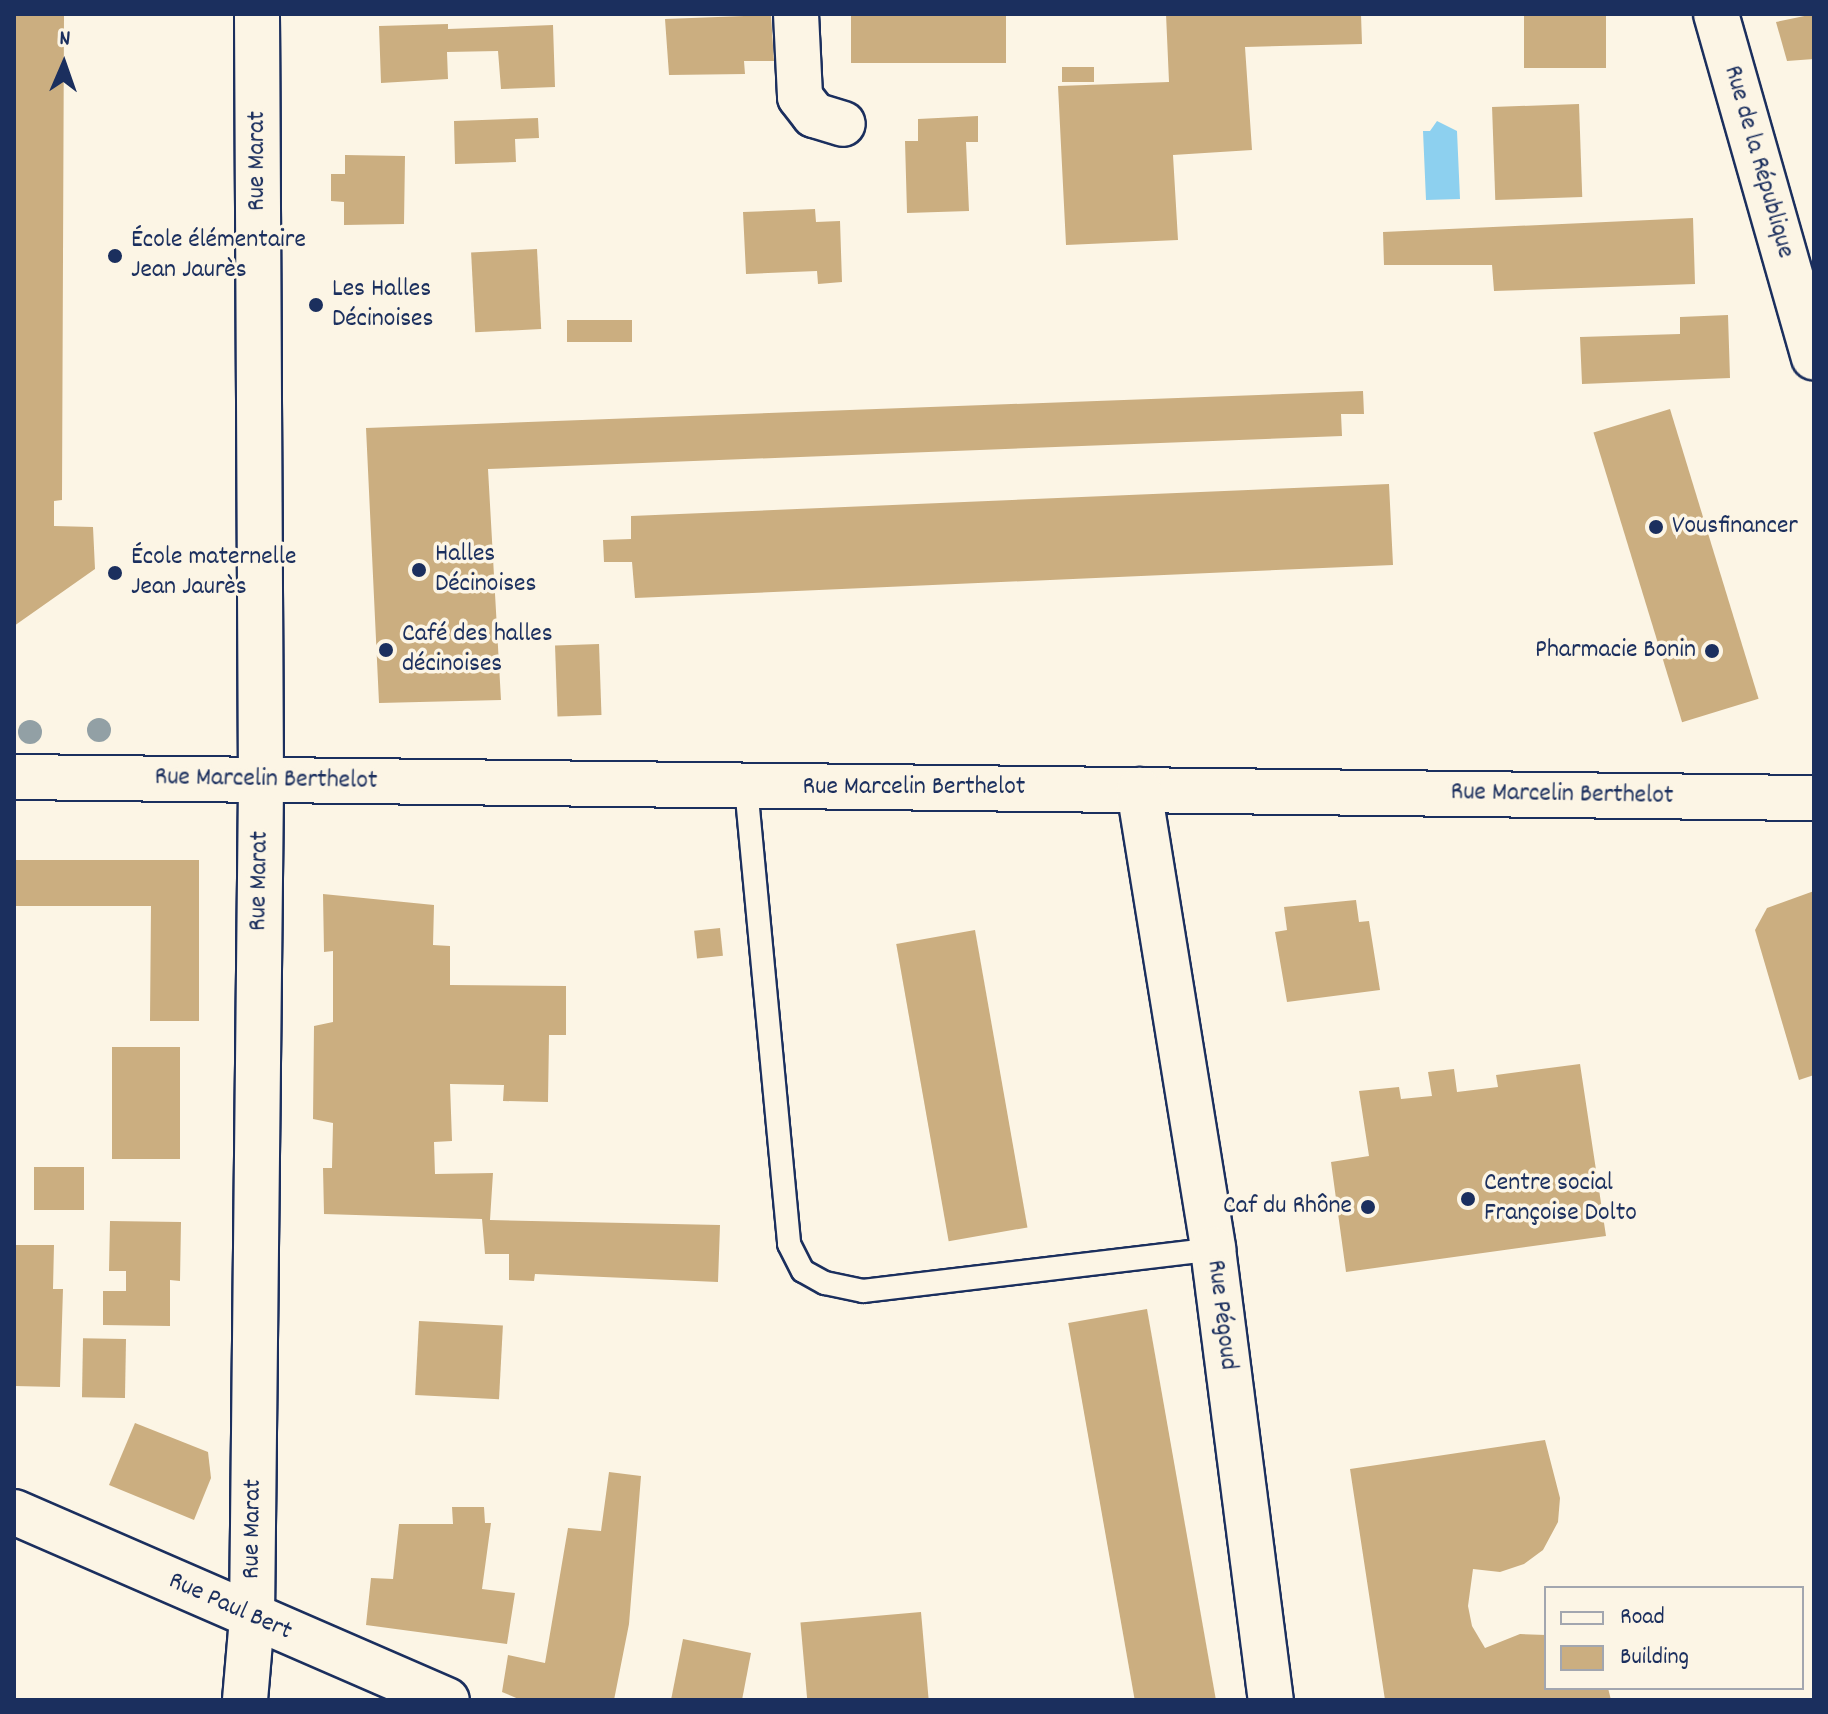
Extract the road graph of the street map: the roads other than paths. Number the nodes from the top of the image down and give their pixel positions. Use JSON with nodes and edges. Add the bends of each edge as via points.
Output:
{"nodes":[{"id":1,"x":257,"y":14,"type":"edge"},
{"id":2,"x":796,"y":14,"type":"edge"},
{"id":3,"x":1716,"y":14,"type":"edge"},
{"id":4,"x":843,"y":124,"type":"dead end"},
{"id":5,"x":1814,"y":357,"type":"edge"},
{"id":6,"x":14,"y":777,"type":"edge"},
{"id":7,"x":261,"y":780,"type":"junction"},
{"id":8,"x":746,"y":787,"type":"junction"},
{"id":9,"x":1139,"y":790,"type":"junction"},
{"id":10,"x":1814,"y":798,"type":"edge"},
{"id":11,"x":1213,"y":1249,"type":"junction"},
{"id":12,"x":14,"y":1512,"type":"edge"},
{"id":13,"x":252,"y":1618,"type":"junction"},
{"id":14,"x":245,"y":1700,"type":"edge"},
{"id":15,"x":447,"y":1700,"type":"edge"},
{"id":16,"x":1271,"y":1700,"type":"edge"}],
"edges":[{"from":1,"to":7,"type":"street","name":"Rue Marat"},
{"from":2,"to":4,"type":"street","via":[[800,97],[814,115]]},
{"from":3,"to":5,"type":"street","name":"Rue de la République"},
{"from":6,"to":7,"type":"street","name":"Rue Marcelin Berthelot"},
{"from":7,"to":8,"type":"street","name":"Rue Marcelin Berthelot"},
{"from":7,"to":13,"type":"street","name":"Rue Marat"},
{"from":8,"to":9,"type":"street","name":"Rue Marcelin Berthelot"},
{"from":8,"to":11,"type":"lane","via":[[789,1244],[803,1271],[825,1283],[863,1291]]},
{"from":9,"to":10,"type":"street","name":"Rue Marcelin Berthelot"},
{"from":9,"to":11,"type":"street","name":"Rue Pégoud"},
{"from":11,"to":16,"type":"street","name":"Rue Pégoud"},
{"from":12,"to":13,"type":"street","name":"Rue Paul Bert"},
{"from":13,"to":14,"type":"street","name":"Rue Marat"},
{"from":13,"to":15,"type":"street","name":"Rue Paul Bert"}]}
